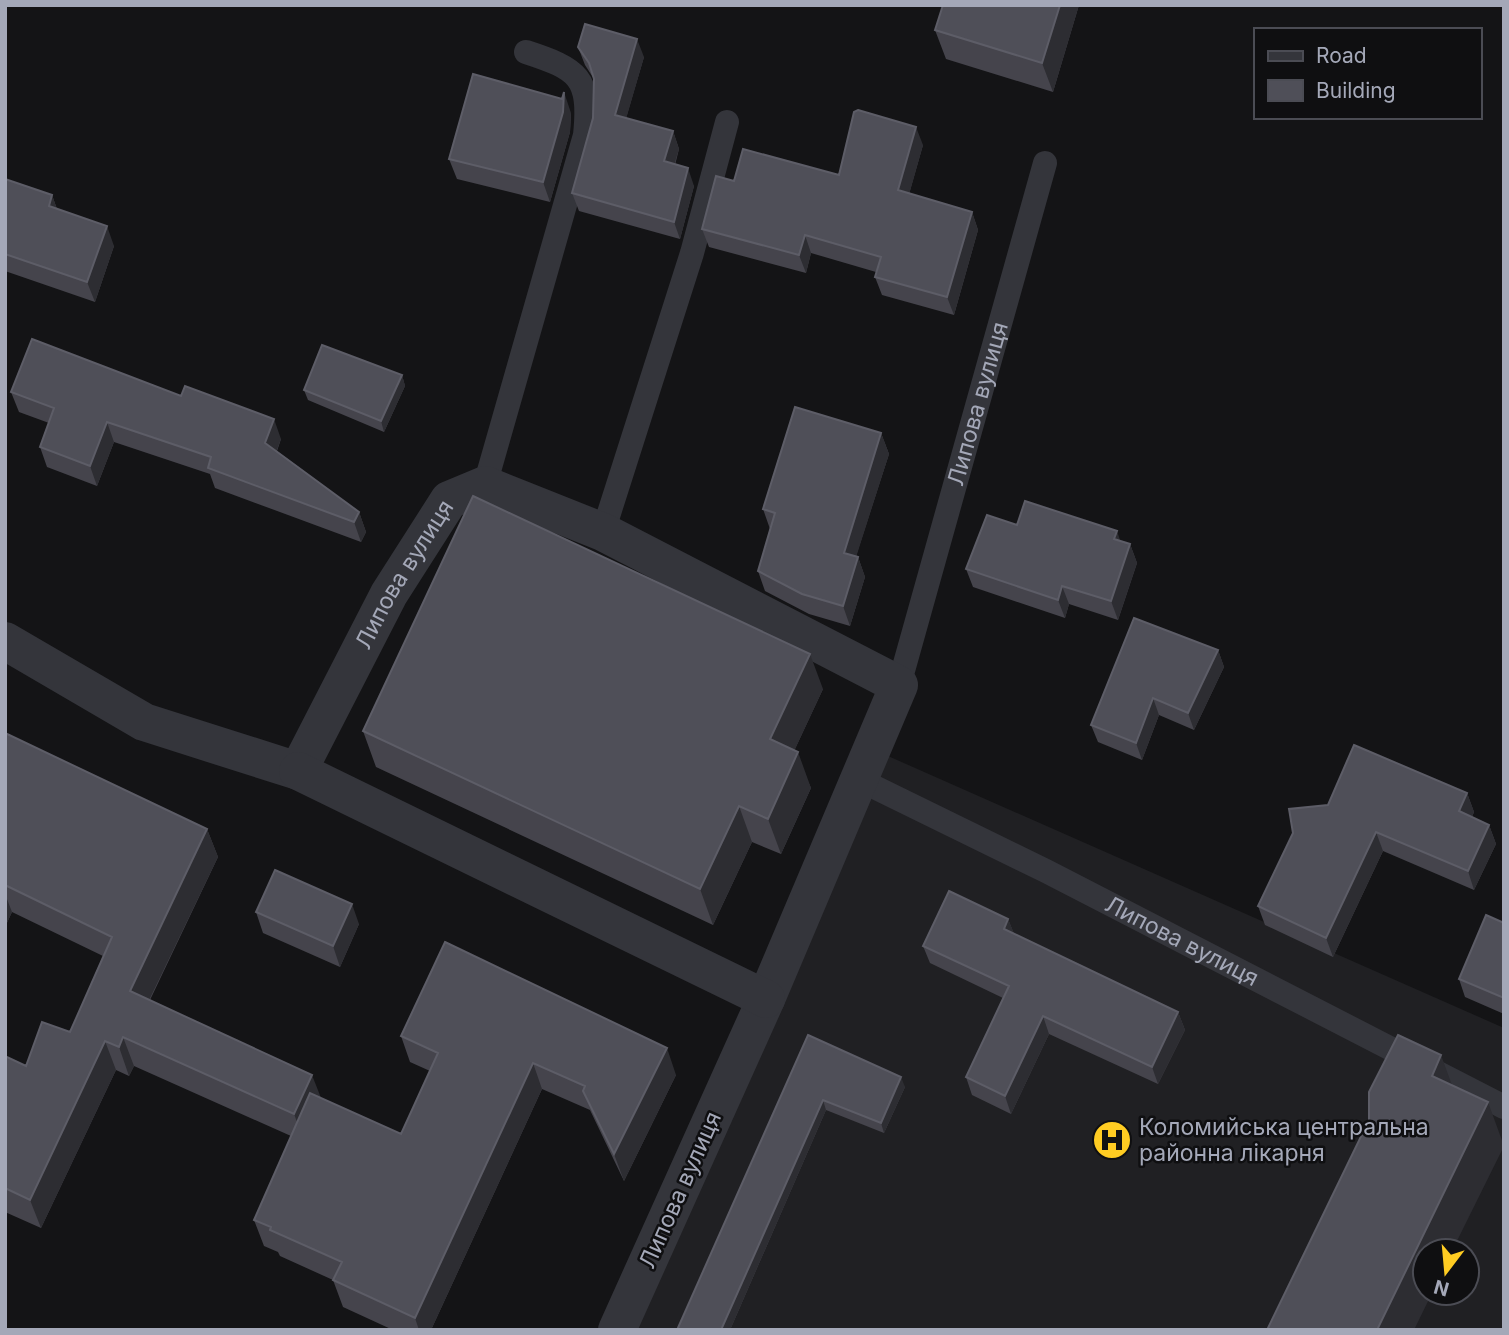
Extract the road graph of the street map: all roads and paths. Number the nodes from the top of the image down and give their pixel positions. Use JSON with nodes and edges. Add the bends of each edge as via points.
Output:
{"nodes":[{"id":1,"x":526,"y":52,"type":"dead end"},
{"id":2,"x":727,"y":122,"type":"dead end"},
{"id":3,"x":1045,"y":163,"type":"dead end"},
{"id":4,"x":485,"y":485,"type":"junction"},
{"id":5,"x":603,"y":532,"type":"junction"},
{"id":6,"x":5,"y":641,"type":"edge"},
{"id":7,"x":899,"y":685,"type":"junction"},
{"id":8,"x":298,"y":771,"type":"junction"},
{"id":9,"x":860,"y":780,"type":"junction"},
{"id":10,"x":766,"y":999,"type":"junction"},
{"id":11,"x":1504,"y":1107,"type":"edge"},
{"id":12,"x":617,"y":1330,"type":"edge"}],
"edges":[{"from":1,"to":4,"type":"lane","via":[[577,73],[587,92],[585,135]]},
{"from":2,"to":5,"type":"lane","via":[[692,253]]},
{"from":3,"to":7,"type":"lane","name":"Липова вулиця"},
{"from":4,"to":5,"type":"street"},
{"from":4,"to":8,"type":"street","name":"Липова вулиця","via":[[449,500],[389,594]]},
{"from":5,"to":7,"type":"street"},
{"from":6,"to":8,"type":"street","via":[[144,722]]},
{"from":7,"to":9,"type":"street","name":"Липова вулиця"},
{"from":8,"to":10,"type":"street"},
{"from":9,"to":10,"type":"street","name":"Липова вулиця"},
{"from":9,"to":11,"type":"lane","name":"Липова вулиця"},
{"from":10,"to":12,"type":"street","name":"Липова вулиця"}]}
